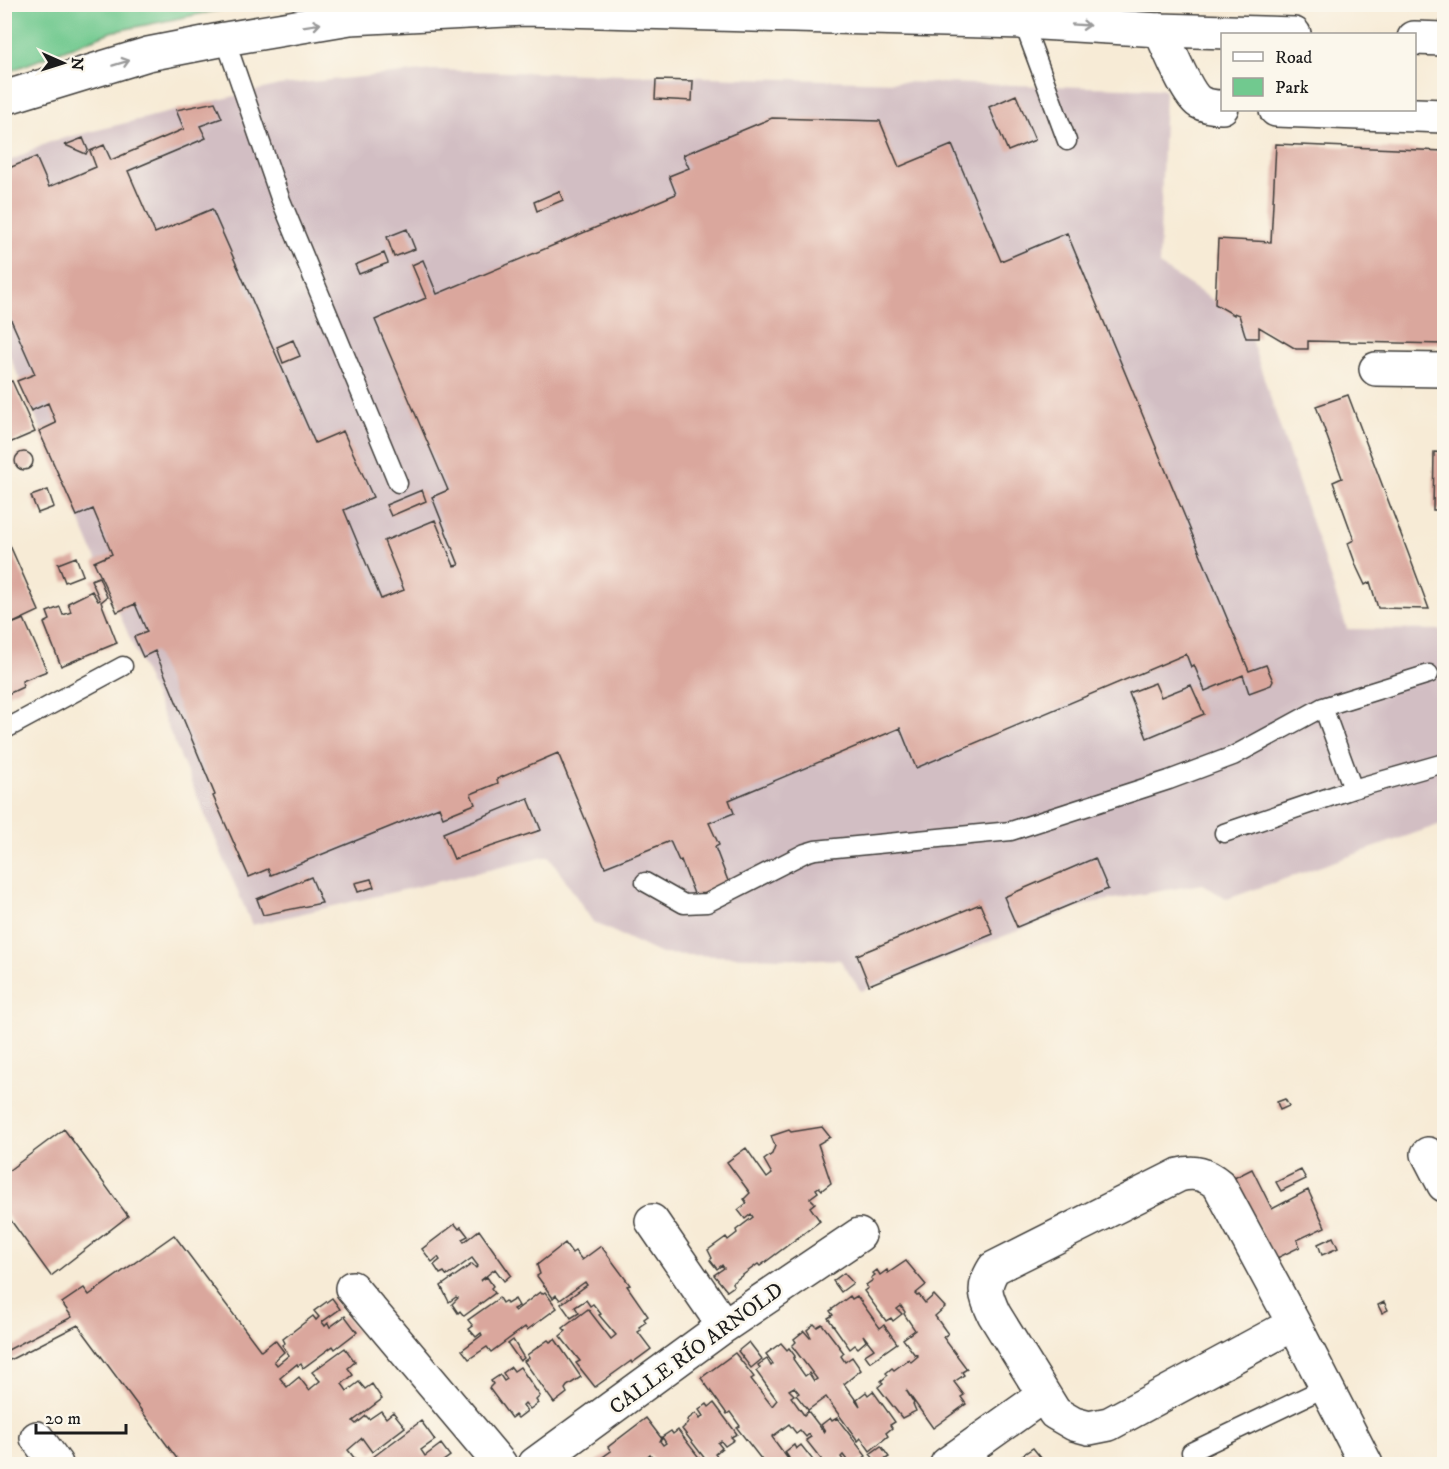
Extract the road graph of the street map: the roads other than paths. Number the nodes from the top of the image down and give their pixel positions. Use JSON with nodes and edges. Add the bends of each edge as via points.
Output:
{"nodes":[{"id":1,"x":1019,"y":13,"type":"edge"},
{"id":2,"x":1160,"y":30,"type":"junction"},
{"id":3,"x":1260,"y":33,"type":"edge"},
{"id":4,"x":225,"y":39,"type":"junction"},
{"id":5,"x":1416,"y":39,"type":"edge"},
{"id":6,"x":1444,"y":39,"type":"edge"},
{"id":7,"x":4,"y":98,"type":"edge"},
{"id":8,"x":1221,"y":107,"type":"edge"},
{"id":9,"x":1304,"y":111,"type":"edge"},
{"id":10,"x":1444,"y":116,"type":"edge"},
{"id":11,"x":1067,"y":141,"type":"dead end"},
{"id":12,"x":1376,"y":369,"type":"dead end"},
{"id":13,"x":1444,"y":370,"type":"edge"},
{"id":14,"x":398,"y":483,"type":"dead end"},
{"id":15,"x":123,"y":666,"type":"dead end"},
{"id":16,"x":1429,"y":674,"type":"dead end"},
{"id":17,"x":1323,"y":707,"type":"junction"},
{"id":18,"x":4,"y":730,"type":"edge"},
{"id":19,"x":1444,"y":763,"type":"edge"},
{"id":20,"x":1353,"y":789,"type":"junction"},
{"id":21,"x":1224,"y":833,"type":"dead end"},
{"id":22,"x":645,"y":882,"type":"dead end"},
{"id":23,"x":1428,"y":1154,"type":"dead end"},
{"id":24,"x":1444,"y":1185,"type":"edge"},
{"id":25,"x":652,"y":1221,"type":"dead end"},
{"id":26,"x":859,"y":1235,"type":"dead end"},
{"id":27,"x":352,"y":1288,"type":"dead end"},
{"id":28,"x":1294,"y":1324,"type":"junction"},
{"id":29,"x":724,"y":1326,"type":"junction"},
{"id":30,"x":1326,"y":1387,"type":"junction"},
{"id":31,"x":1044,"y":1395,"type":"junction"},
{"id":32,"x":37,"y":1438,"type":"dead end"},
{"id":33,"x":1191,"y":1452,"type":"dead end"},
{"id":34,"x":56,"y":1464,"type":"edge"},
{"id":35,"x":500,"y":1464,"type":"edge"},
{"id":36,"x":535,"y":1464,"type":"edge"},
{"id":37,"x":947,"y":1464,"type":"edge"},
{"id":38,"x":1366,"y":1464,"type":"edge"}],
"edges":[{"from":1,"to":2,"type":"street","one_way":true},
{"from":4,"to":1,"type":"street","one_way":true,"via":[[350,18],[524,9]]},
{"from":1,"to":11,"type":"lane"},
{"from":2,"to":3,"type":"street"},
{"from":2,"to":8,"type":"street","via":[[1190,92],[1199,102]]},
{"from":7,"to":4,"type":"street","one_way":true,"via":[[148,54]]},
{"from":4,"to":14,"type":"lane","via":[[280,198]]},
{"from":5,"to":6,"type":"street"},
{"from":9,"to":10,"type":"street"},
{"from":12,"to":13,"type":"street"},
{"from":15,"to":18,"type":"lane"},
{"from":16,"to":17,"type":"lane"},
{"from":17,"to":20,"type":"lane"},
{"from":17,"to":22,"type":"lane","via":[[1233,756],[1011,831],[815,850],[707,903],[684,904]]},
{"from":19,"to":20,"type":"lane"},
{"from":20,"to":21,"type":"lane"},
{"from":23,"to":24,"type":"street"},
{"from":25,"to":29,"type":"street"},
{"from":26,"to":29,"type":"street","name":"CALLE RÍO ARNOLD"},
{"from":27,"to":35,"type":"street"},
{"from":28,"to":30,"type":"street"},
{"from":28,"to":31,"type":"street","via":[[1109,1424],[1089,1428],[1074,1424],[1055,1413]]},
{"from":28,"to":31,"type":"street","via":[[1219,1185],[1208,1176],[1189,1172],[994,1268],[986,1280],[986,1296],[994,1314]]},
{"from":29,"to":36,"type":"street","name":"CALLE RÍO ARNOLD"},
{"from":30,"to":33,"type":"lane"},
{"from":30,"to":38,"type":"street"},
{"from":31,"to":37,"type":"street"},
{"from":32,"to":34,"type":"street"}]}
